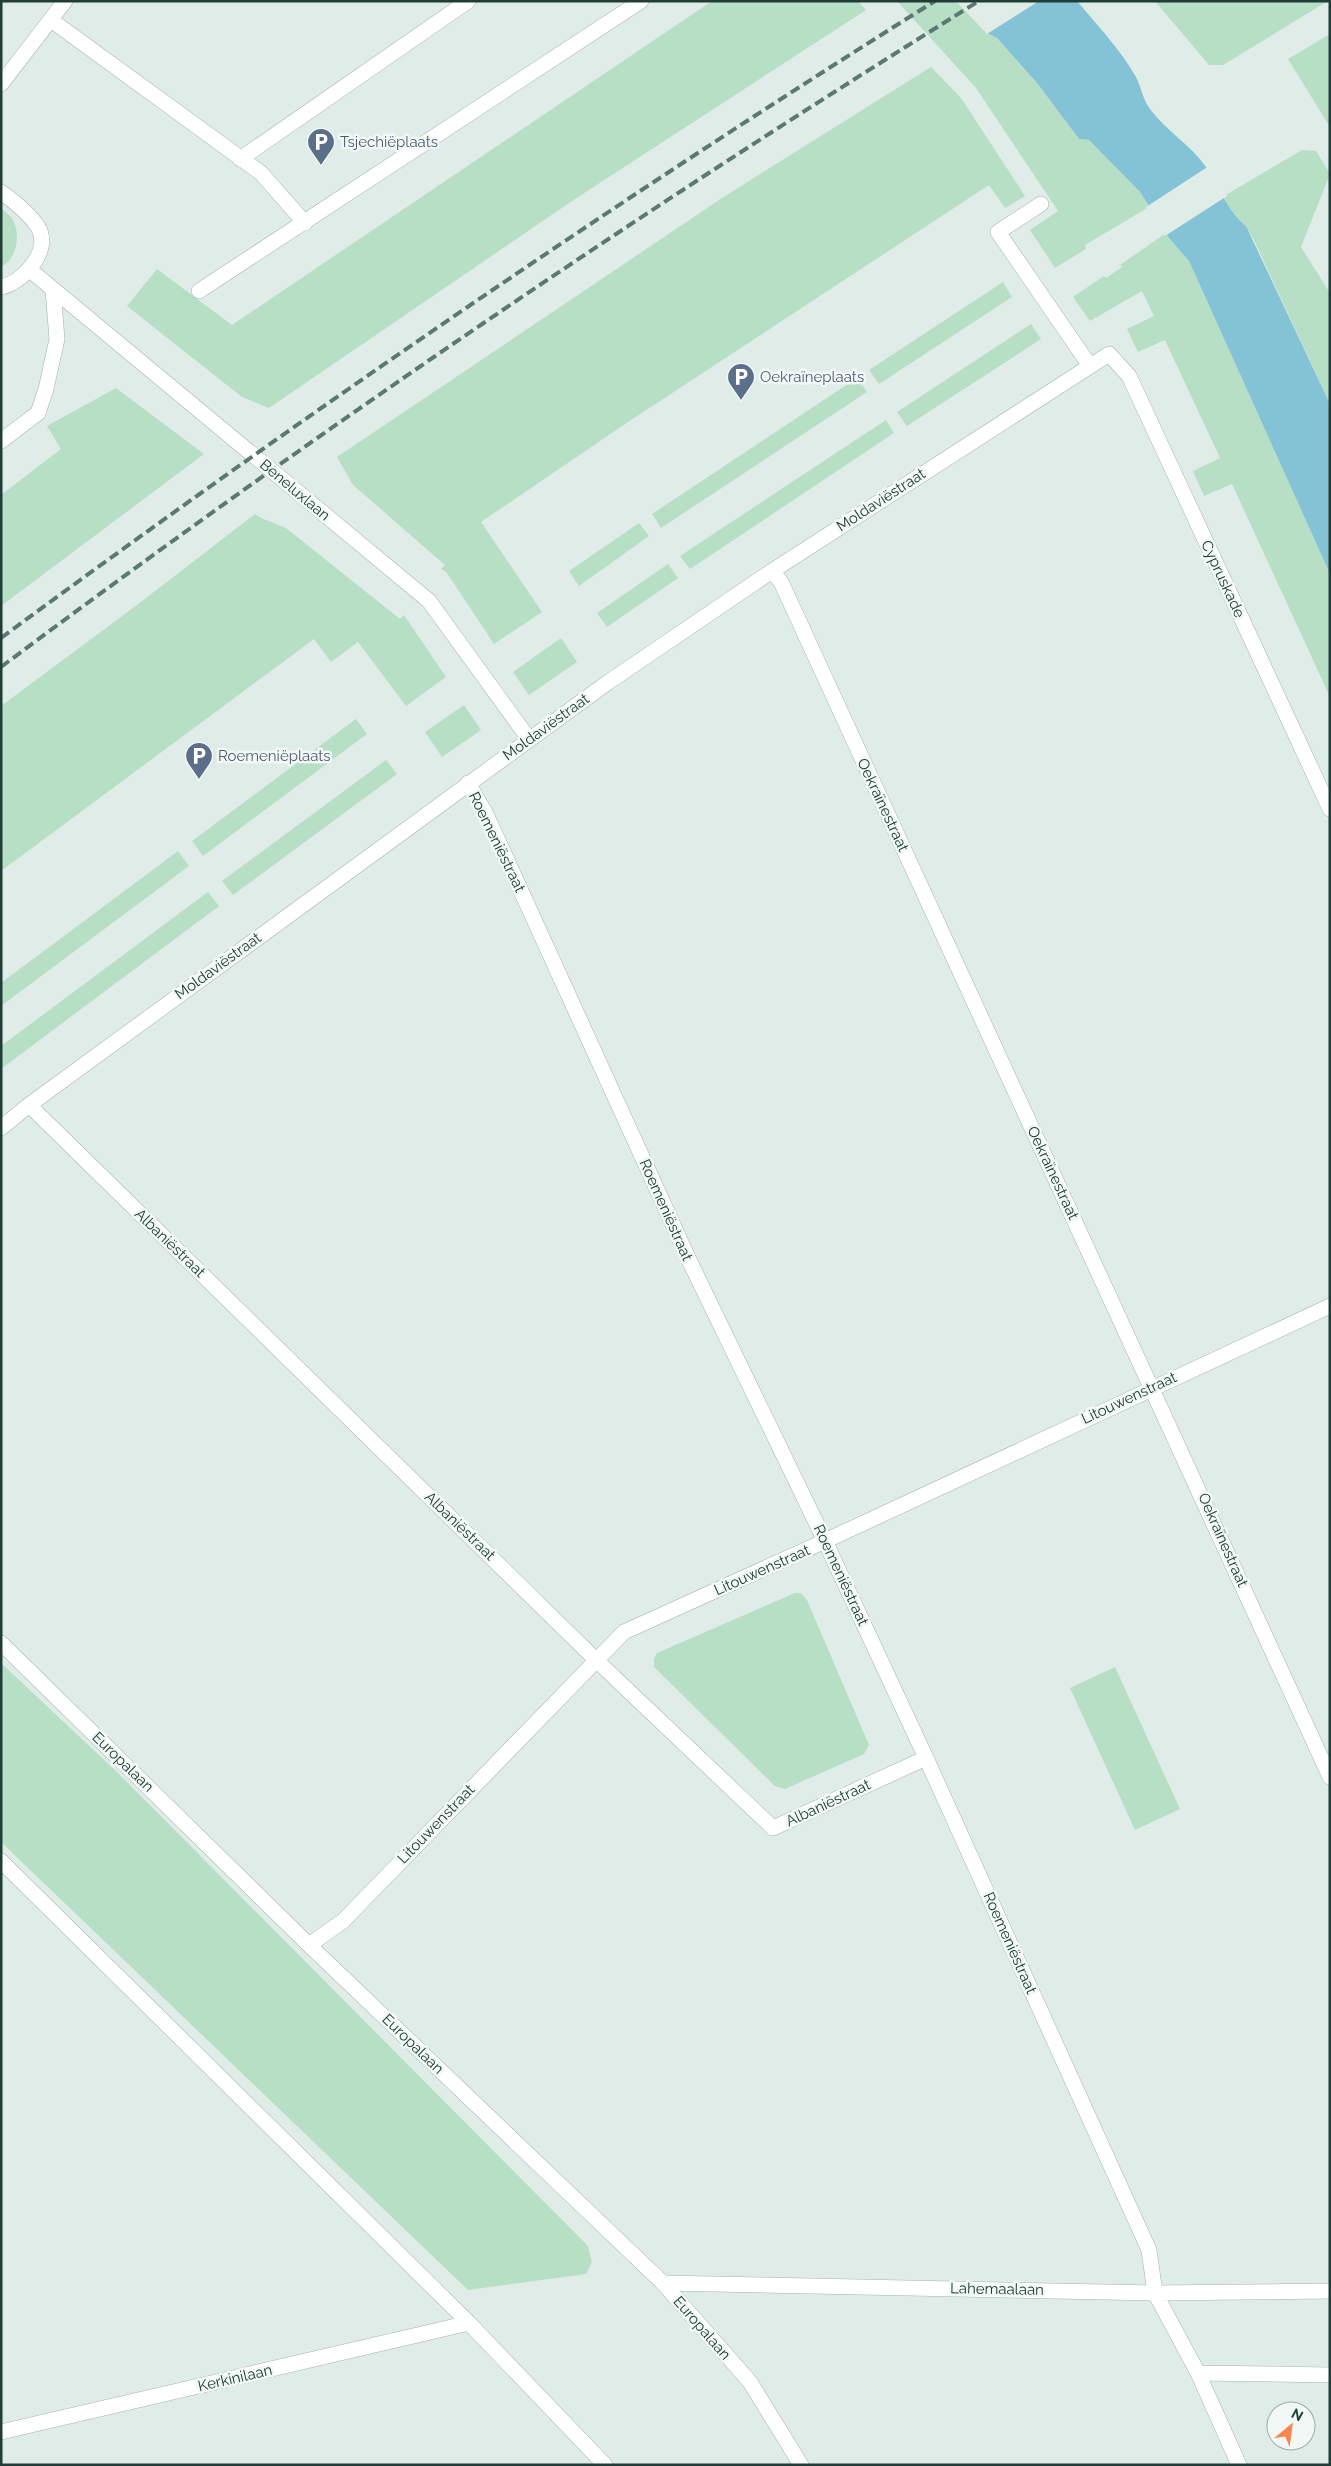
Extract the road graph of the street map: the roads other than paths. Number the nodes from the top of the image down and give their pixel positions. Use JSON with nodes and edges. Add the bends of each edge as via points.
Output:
{"nodes":[{"id":1,"x":65,"y":1,"type":"edge"},
{"id":2,"x":468,"y":1,"type":"edge"},
{"id":3,"x":641,"y":1,"type":"edge"},
{"id":4,"x":51,"y":20,"type":"junction"},
{"id":5,"x":1,"y":84,"type":"edge"},
{"id":6,"x":240,"y":159,"type":"junction"},
{"id":7,"x":1,"y":192,"type":"edge"},
{"id":8,"x":1041,"y":204,"type":"dead end"},
{"id":9,"x":305,"y":223,"type":"junction"},
{"id":10,"x":30,"y":270,"type":"junction"},
{"id":11,"x":1,"y":287,"type":"edge"},
{"id":12,"x":52,"y":290,"type":"junction"},
{"id":13,"x":200,"y":291,"type":"dead end"},
{"id":14,"x":1109,"y":354,"type":"joint"},
{"id":15,"x":1090,"y":366,"type":"junction"},
{"id":16,"x":1,"y":441,"type":"edge"},
{"id":17,"x":772,"y":571,"type":"junction"},
{"id":18,"x":529,"y":739,"type":"junction"},
{"id":19,"x":468,"y":783,"type":"junction"},
{"id":20,"x":1330,"y":809,"type":"edge"},
{"id":21,"x":28,"y":1105,"type":"junction"},
{"id":22,"x":1,"y":1128,"type":"edge"},
{"id":23,"x":1330,"y":1306,"type":"edge"},
{"id":24,"x":1154,"y":1386,"type":"junction"},
{"id":25,"x":825,"y":1541,"type":"junction"},
{"id":26,"x":1,"y":1643,"type":"edge"},
{"id":27,"x":596,"y":1660,"type":"junction"},
{"id":28,"x":926,"y":1758,"type":"junction"},
{"id":29,"x":1330,"y":1777,"type":"edge"},
{"id":30,"x":1,"y":1861,"type":"edge"},
{"id":31,"x":309,"y":1945,"type":"junction"},
{"id":32,"x":663,"y":2284,"type":"junction"},
{"id":33,"x":1330,"y":2290,"type":"edge"},
{"id":34,"x":1155,"y":2293,"type":"junction"},
{"id":35,"x":469,"y":2323,"type":"junction"},
{"id":36,"x":1198,"y":2373,"type":"junction"},
{"id":37,"x":1330,"y":2375,"type":"edge"},
{"id":38,"x":1,"y":2432,"type":"edge"},
{"id":39,"x":605,"y":2465,"type":"edge"},
{"id":40,"x":801,"y":2465,"type":"edge"},
{"id":41,"x":1239,"y":2465,"type":"edge"}],
"edges":[{"from":1,"to":4,"type":"street"},
{"from":2,"to":6,"type":"street"},
{"from":3,"to":9,"type":"street"},
{"from":4,"to":5,"type":"street"},
{"from":4,"to":6,"type":"street"},
{"from":6,"to":9,"type":"street","via":[[261,173]]},
{"from":7,"to":10,"type":"street","via":[[21,206],[40,229],[37,257]]},
{"from":8,"to":15,"type":"street","via":[[998,232]]},
{"from":9,"to":13,"type":"street"},
{"from":10,"to":11,"type":"street","via":[[20,280]]},
{"from":10,"to":12,"type":"street","name":"Beneluxlaan"},
{"from":12,"to":16,"type":"street","via":[[57,340],[38,413]]},
{"from":12,"to":18,"type":"street","name":"Beneluxlaan","via":[[429,601]]},
{"from":14,"to":15,"type":"street","name":"Moldaviëstraat"},
{"from":14,"to":20,"type":"street","name":"Cypruskade","via":[[1129,376]]},
{"from":15,"to":17,"type":"street","name":"Moldaviëstraat"},
{"from":17,"to":18,"type":"street","name":"Moldaviëstraat"},
{"from":17,"to":24,"type":"street","name":"Oekraïnestraat","via":[[781,582]]},
{"from":18,"to":19,"type":"street","name":"Moldaviëstraat"},
{"from":19,"to":21,"type":"street","name":"Moldaviëstraat"},
{"from":19,"to":25,"type":"street","name":"Roemeniëstraat","via":[[486,814],[690,1262]]},
{"from":21,"to":22,"type":"street","name":"Moldaviëstraat"},
{"from":21,"to":27,"type":"street","name":"Albaniëstraat"},
{"from":23,"to":24,"type":"street","name":"Litouwenstraat"},
{"from":24,"to":25,"type":"street","name":"Litouwenstraat"},
{"from":24,"to":29,"type":"street","name":"Oekraïnestraat"},
{"from":25,"to":27,"type":"street","name":"Litouwenstraat","via":[[624,1632]]},
{"from":25,"to":28,"type":"street","name":"Roemeniëstraat"},
{"from":26,"to":31,"type":"street","name":"Europalaan"},
{"from":27,"to":28,"type":"street","name":"Albaniëstraat","via":[[773,1828]]},
{"from":27,"to":31,"type":"street","name":"Litouwenstraat","via":[[343,1921]]},
{"from":28,"to":34,"type":"street","name":"Roemeniëstraat","via":[[1149,2250]]},
{"from":30,"to":35,"type":"street"},
{"from":31,"to":32,"type":"street","name":"Europalaan"},
{"from":32,"to":34,"type":"street","name":"Lahemaalaan"},
{"from":32,"to":40,"type":"street","name":"Europalaan","via":[[750,2382]]},
{"from":33,"to":34,"type":"street","name":"Lahemaalaan"},
{"from":34,"to":36,"type":"street","name":"Roemeniëstraat"},
{"from":35,"to":38,"type":"street","name":"Kerkinilaan"},
{"from":35,"to":39,"type":"street"},
{"from":36,"to":37,"type":"street"},
{"from":36,"to":41,"type":"street"}]}
